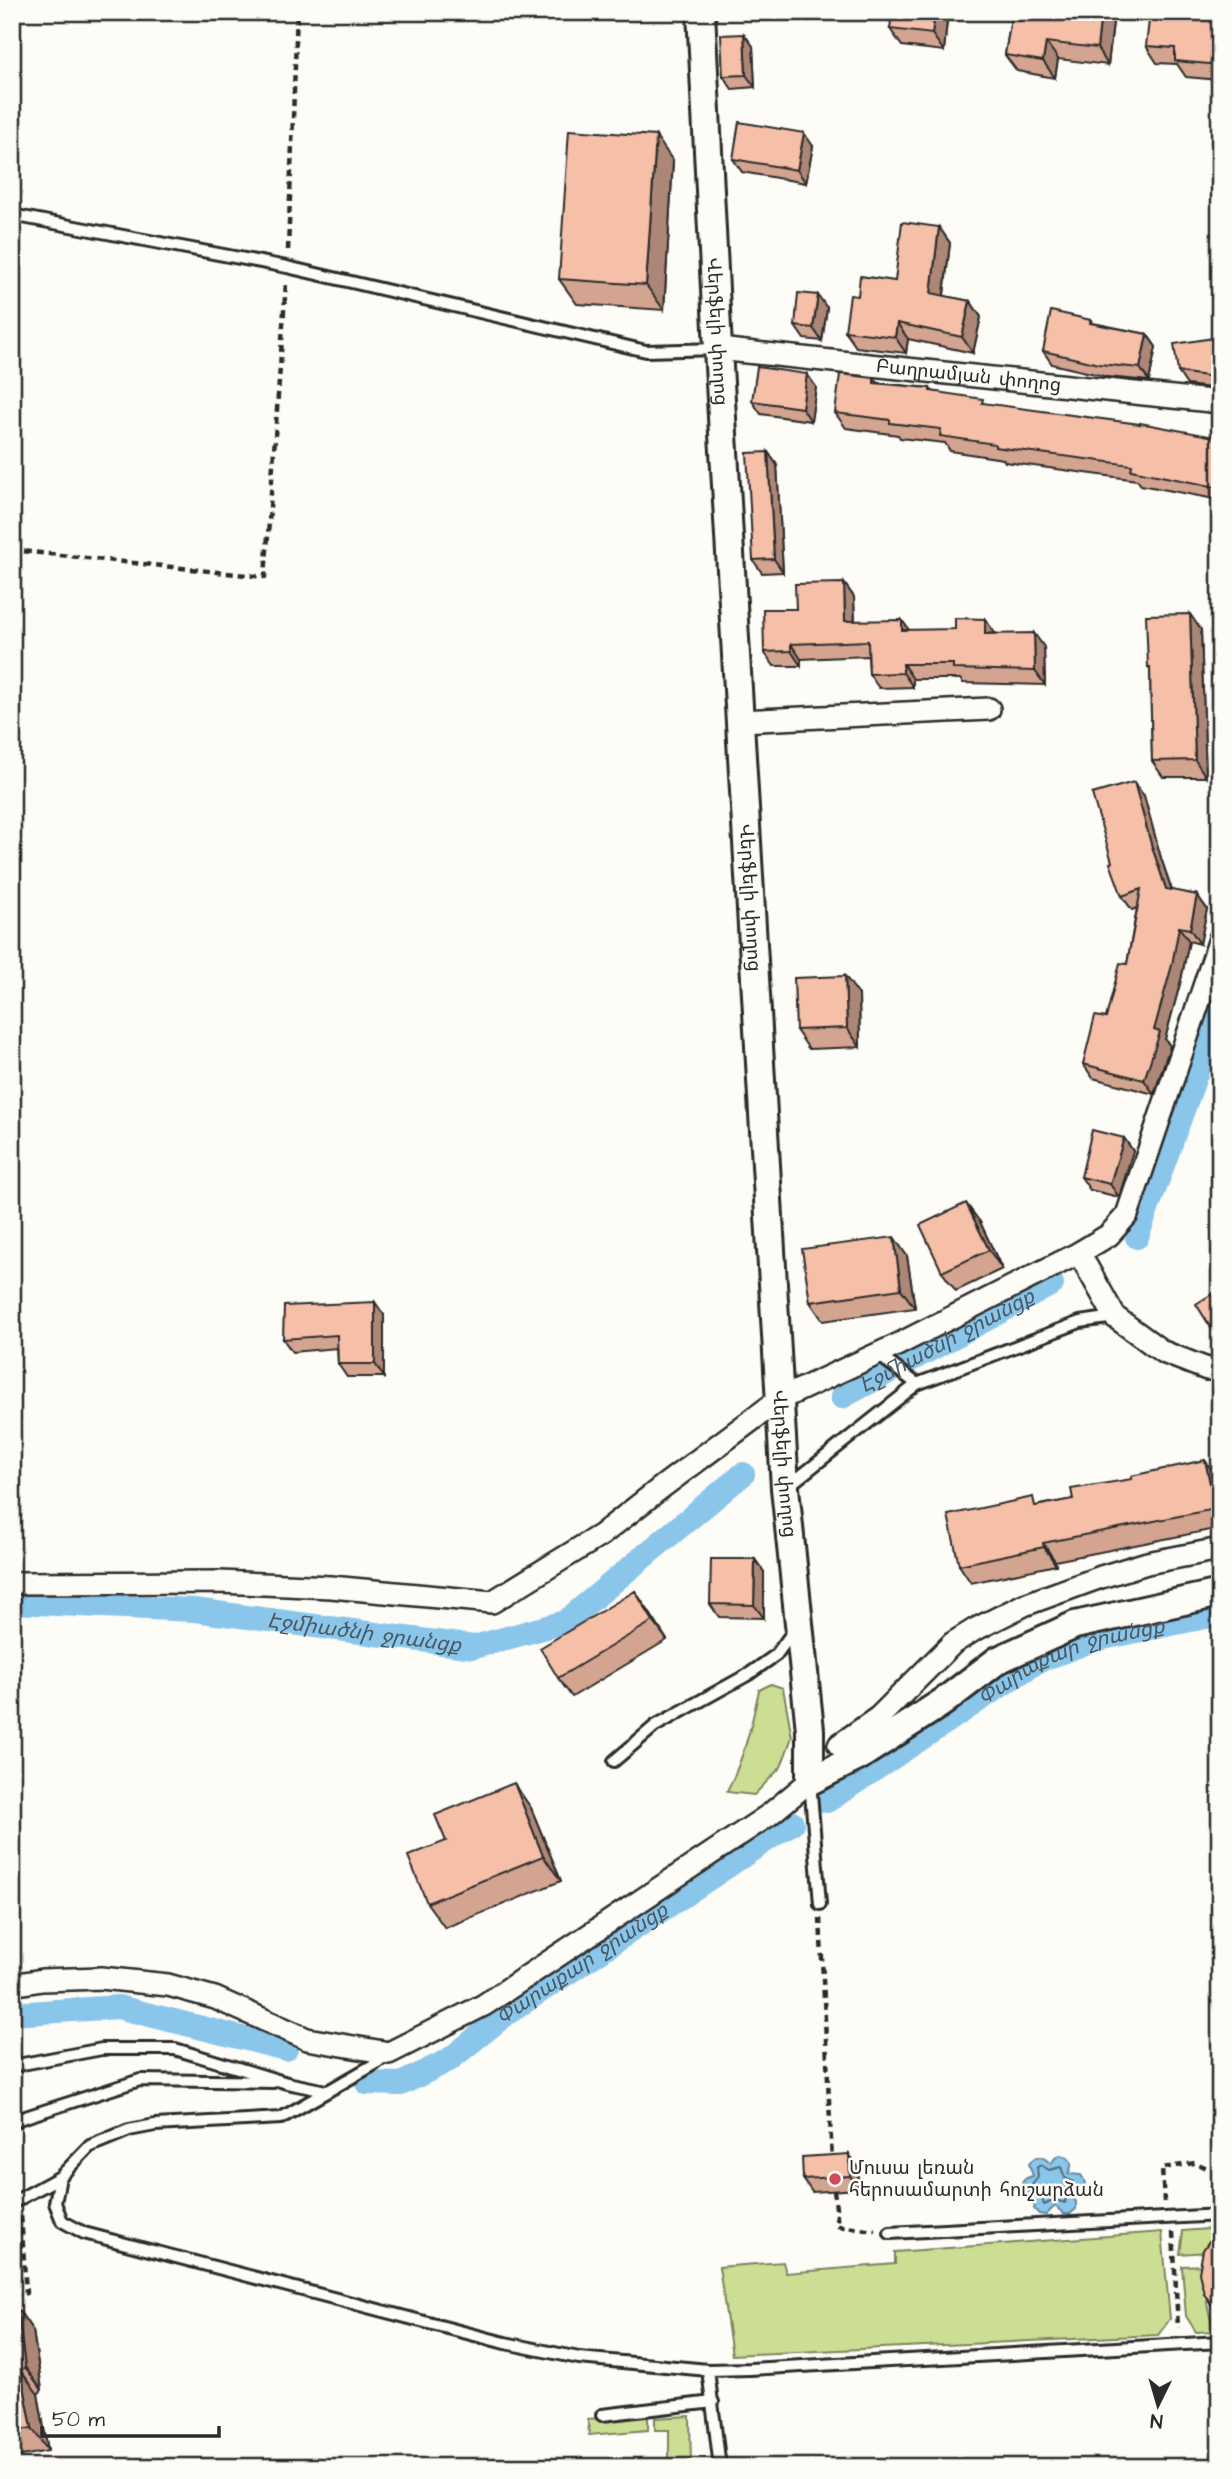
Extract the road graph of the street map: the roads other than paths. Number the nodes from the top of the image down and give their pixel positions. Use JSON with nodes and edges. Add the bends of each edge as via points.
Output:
{"nodes":[{"id":1,"x":701,"y":12,"type":"edge"},
{"id":2,"x":12,"y":215,"type":"edge"},
{"id":3,"x":718,"y":349,"type":"junction"},
{"id":4,"x":1220,"y":402,"type":"edge"},
{"id":5,"x":989,"y":709,"type":"dead end"},
{"id":6,"x":740,"y":721,"type":"junction"},
{"id":7,"x":1220,"y":939,"type":"edge"},
{"id":8,"x":1079,"y":1253,"type":"junction"},
{"id":9,"x":1115,"y":1317,"type":"junction"},
{"id":10,"x":881,"y":1357,"type":"junction"},
{"id":11,"x":1220,"y":1368,"type":"edge"},
{"id":12,"x":914,"y":1382,"type":"junction"},
{"id":13,"x":780,"y":1399,"type":"junction"},
{"id":14,"x":785,"y":1488,"type":"junction"},
{"id":15,"x":1220,"y":1549,"type":"edge"},
{"id":16,"x":12,"y":1583,"type":"edge"},
{"id":17,"x":1220,"y":1593,"type":"edge"},
{"id":18,"x":799,"y":1624,"type":"junction"},
{"id":19,"x":810,"y":1730,"type":"junction"},
{"id":20,"x":839,"y":1745,"type":"junction"},
{"id":21,"x":871,"y":1749,"type":"junction"},
{"id":22,"x":614,"y":1761,"type":"dead end"},
{"id":23,"x":810,"y":1781,"type":"junction"},
{"id":24,"x":820,"y":1909,"type":"road end"},
{"id":25,"x":12,"y":1984,"type":"edge"},
{"id":26,"x":389,"y":2053,"type":"junction"},
{"id":27,"x":12,"y":2066,"type":"edge"},
{"id":28,"x":287,"y":2083,"type":"junction"},
{"id":29,"x":326,"y":2091,"type":"junction"},
{"id":30,"x":12,"y":2123,"type":"edge"},
{"id":31,"x":60,"y":2177,"type":"junction"},
{"id":32,"x":16,"y":2201,"type":"edge"},
{"id":33,"x":1220,"y":2215,"type":"edge"},
{"id":34,"x":891,"y":2232,"type":"road end"},
{"id":35,"x":1220,"y":2342,"type":"edge"},
{"id":36,"x":708,"y":2370,"type":"junction"},
{"id":37,"x":713,"y":2402,"type":"junction"},
{"id":38,"x":602,"y":2415,"type":"dead end"},
{"id":39,"x":720,"y":2467,"type":"edge"}],
"edges":[{"from":1,"to":3,"type":"street","name":"Վերֆելի փողոց"},
{"from":2,"to":3,"type":"lane","via":[[287,267],[646,351]]},
{"from":3,"to":4,"type":"street","name":"Բաղրամյան փողոց"},
{"from":3,"to":6,"type":"street","name":"Վերֆելի փողոց"},
{"from":5,"to":6,"type":"street"},
{"from":6,"to":13,"type":"street","name":"Վերֆելի փողոց"},
{"from":7,"to":8,"type":"street","via":[[1127,1215],[1109,1235]]},
{"from":8,"to":9,"type":"street"},
{"from":8,"to":10,"type":"street"},
{"from":9,"to":11,"type":"street","via":[[1163,1352],[1207,1369]]},
{"from":9,"to":12,"type":"lane","via":[[1080,1322]]},
{"from":10,"to":12,"type":"lane"},
{"from":10,"to":13,"type":"street"},
{"from":12,"to":14,"type":"lane"},
{"from":13,"to":14,"type":"street","name":"Վերֆելի փողոց"},
{"from":13,"to":16,"type":"street","via":[[601,1535],[492,1602],[262,1584]]},
{"from":14,"to":18,"type":"street","name":"Վերֆելի փողոց"},
{"from":15,"to":20,"type":"street","via":[[1101,1577],[1024,1605],[974,1630],[953,1643],[879,1717]]},
{"from":17,"to":21,"type":"street","via":[[1075,1625],[998,1660]]},
{"from":18,"to":19,"type":"street","name":"Վերֆելի փողոց"},
{"from":18,"to":22,"type":"lane","via":[[776,1655],[655,1726]]},
{"from":19,"to":20,"type":"street"},
{"from":19,"to":23,"type":"street","name":"Վերֆելի փողոց"},
{"from":20,"to":21,"type":"street"},
{"from":21,"to":23,"type":"street"},
{"from":23,"to":24,"type":"lane"},
{"from":23,"to":26,"type":"street","via":[[769,1815],[484,2005]]},
{"from":25,"to":26,"type":"street","via":[[101,1978],[168,1985],[215,1997],[307,2039]]},
{"from":26,"to":29,"type":"lane"},
{"from":27,"to":28,"type":"lane","via":[[102,2049],[175,2049]]},
{"from":28,"to":29,"type":"lane"},
{"from":28,"to":30,"type":"lane","via":[[140,2080]]},
{"from":29,"to":31,"type":"lane","via":[[281,2118],[128,2130],[90,2146]]},
{"from":31,"to":32,"type":"lane"},
{"from":31,"to":36,"type":"lane","via":[[55,2203],[58,2212],[62,2221],[84,2234],[505,2343],[579,2358]]},
{"from":33,"to":34,"type":"lane"},
{"from":35,"to":36,"type":"lane"},
{"from":36,"to":37,"type":"lane"},
{"from":37,"to":38,"type":"lane"},
{"from":37,"to":39,"type":"lane"}]}
